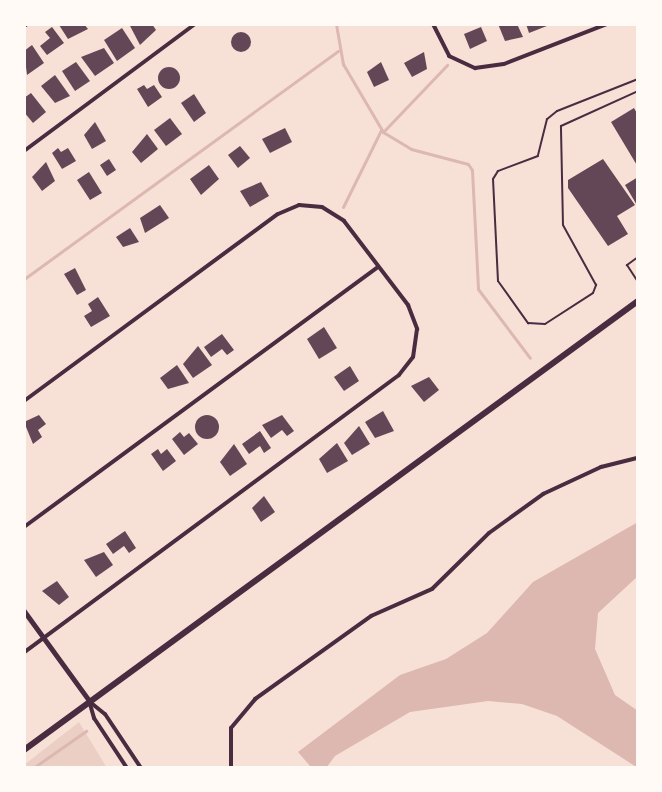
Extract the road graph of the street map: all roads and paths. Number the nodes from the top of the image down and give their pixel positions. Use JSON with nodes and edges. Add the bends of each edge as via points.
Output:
{"nodes":[{"id":1,"x":195,"y":24,"type":"edge"},
{"id":2,"x":433,"y":24,"type":"edge"},
{"id":3,"x":607,"y":24,"type":"edge"},
{"id":4,"x":638,"y":79,"type":"edge"},
{"id":5,"x":638,"y":91,"type":"edge"},
{"id":6,"x":24,"y":151,"type":"edge"},
{"id":7,"x":638,"y":257,"type":"edge"},
{"id":8,"x":378,"y":267,"type":"junction"},
{"id":9,"x":638,"y":282,"type":"edge"},
{"id":10,"x":638,"y":301,"type":"edge"},
{"id":11,"x":24,"y":401,"type":"edge"},
{"id":12,"x":638,"y":458,"type":"edge"},
{"id":13,"x":24,"y":527,"type":"edge"},
{"id":14,"x":24,"y":611,"type":"edge"},
{"id":15,"x":43,"y":638,"type":"junction"},
{"id":16,"x":24,"y":652,"type":"edge"},
{"id":17,"x":90,"y":702,"type":"junction"},
{"id":18,"x":24,"y":750,"type":"edge"},
{"id":19,"x":127,"y":768,"type":"edge"},
{"id":20,"x":141,"y":768,"type":"edge"},
{"id":21,"x":231,"y":768,"type":"edge"},
{"id":22,"x":464,"y":768,"type":"edge"},
{"id":23,"x":493,"y":768,"type":"edge"}],
"edges":[{"from":1,"to":6,"type":"street"},
{"from":2,"to":3,"type":"street","via":[[444,51],[475,68],[504,64]]},
{"from":4,"to":5,"type":"lane","via":[[557,111],[547,119],[538,156],[498,171],[493,179],[498,281],[528,323],[545,324],[593,293],[596,285],[563,225],[561,126]]},
{"from":7,"to":9,"type":"lane","via":[[627,265]]},
{"from":8,"to":11,"type":"street","via":[[334,212],[314,205],[290,208]]},
{"from":8,"to":13,"type":"street"},
{"from":8,"to":15,"type":"street","via":[[415,323],[416,345],[404,370]]},
{"from":10,"to":17,"type":"main road"},
{"from":12,"to":21,"type":"street","via":[[601,467],[533,501],[489,533],[432,589],[371,616],[255,699],[231,728]]},
{"from":14,"to":15,"type":"street"},
{"from":15,"to":16,"type":"street"},
{"from":15,"to":17,"type":"street"},
{"from":17,"to":18,"type":"main road"},
{"from":17,"to":19,"type":"street","via":[[94,718]]},
{"from":17,"to":20,"type":"street","via":[[105,714]]},
{"from":22,"to":23,"type":"street"}]}
